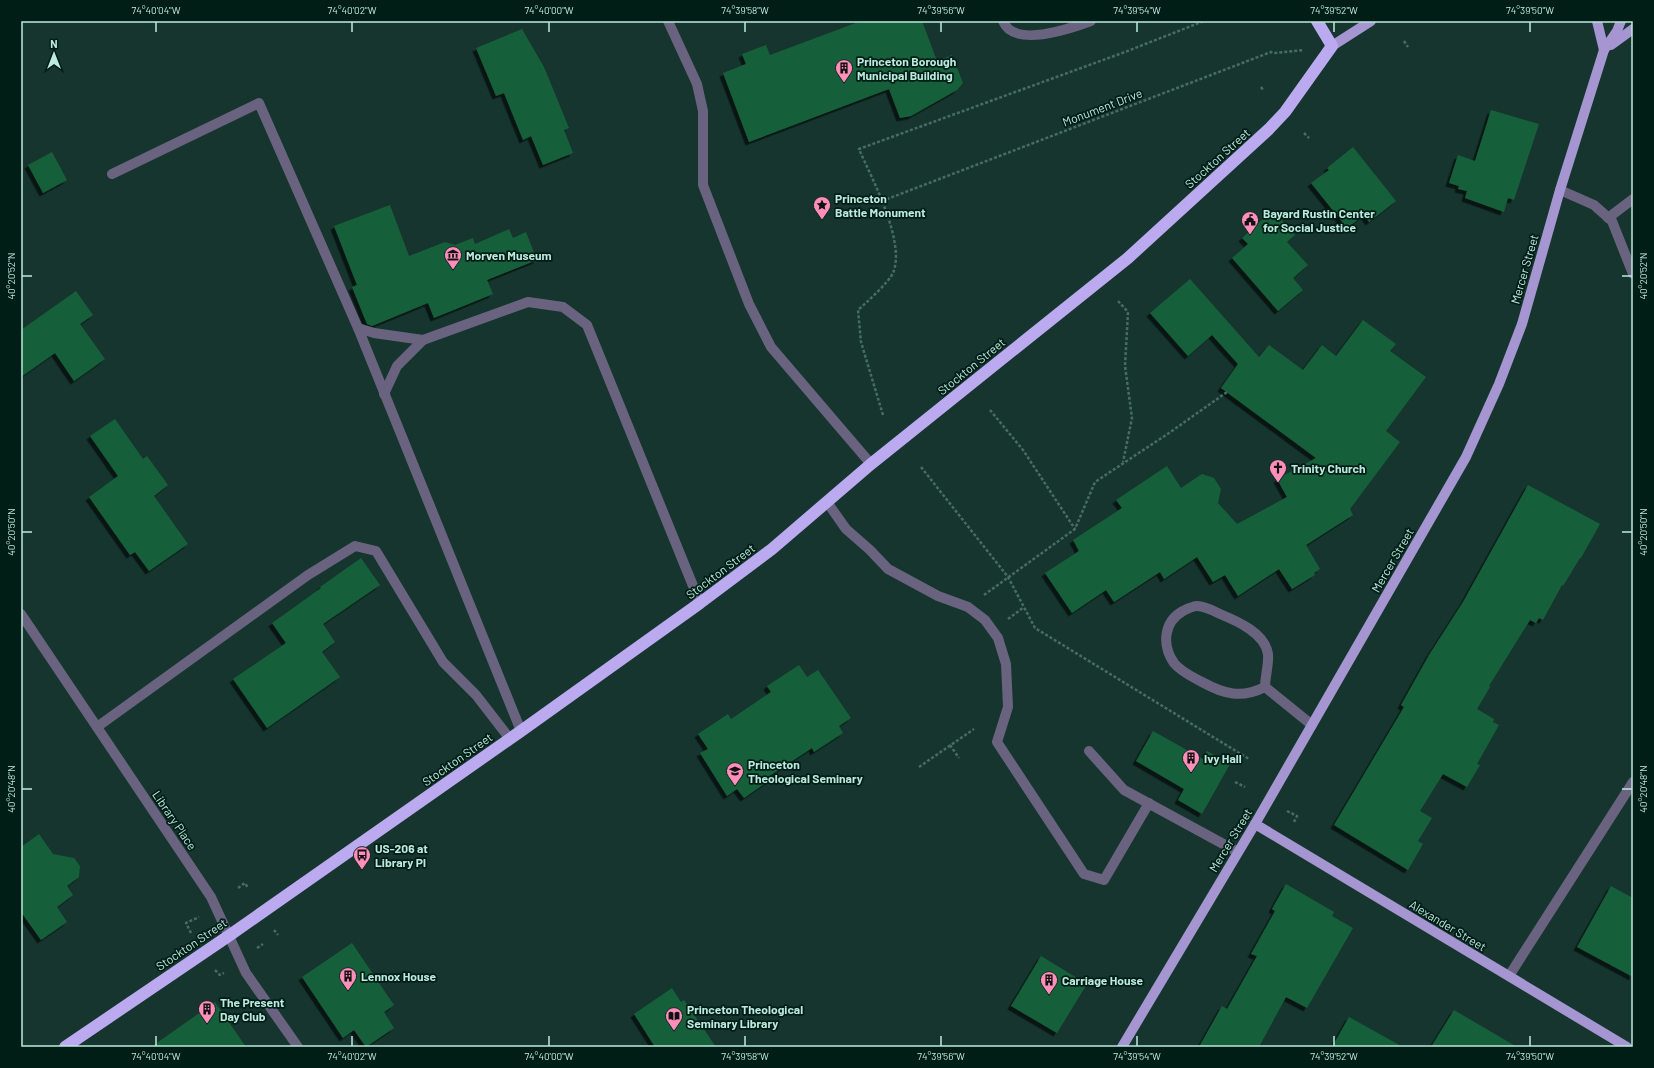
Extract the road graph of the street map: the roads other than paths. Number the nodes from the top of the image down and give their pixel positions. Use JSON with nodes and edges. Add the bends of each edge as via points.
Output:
{"nodes":[{"id":1,"x":668,"y":21,"type":"edge"},
{"id":2,"x":1003,"y":21,"type":"edge"},
{"id":3,"x":1091,"y":21,"type":"edge"},
{"id":4,"x":1317,"y":21,"type":"edge"},
{"id":5,"x":1371,"y":21,"type":"edge"},
{"id":6,"x":1597,"y":21,"type":"edge"},
{"id":7,"x":1621,"y":21,"type":"edge"},
{"id":8,"x":1633,"y":29,"type":"edge"},
{"id":9,"x":1332,"y":46,"type":"junction"},
{"id":10,"x":1604,"y":50,"type":"junction"},
{"id":11,"x":112,"y":174,"type":"dead end"},
{"id":12,"x":1560,"y":190,"type":"junction"},
{"id":13,"x":1633,"y":199,"type":"edge"},
{"id":14,"x":1608,"y":218,"type":"junction"},
{"id":15,"x":1629,"y":256,"type":"edge"},
{"id":16,"x":1633,"y":274,"type":"edge"},
{"id":17,"x":358,"y":328,"type":"junction"},
{"id":18,"x":423,"y":340,"type":"junction"},
{"id":19,"x":384,"y":394,"type":"junction"},
{"id":20,"x":871,"y":464,"type":"junction"},
{"id":21,"x":827,"y":502,"type":"junction"},
{"id":22,"x":700,"y":603,"type":"junction"},
{"id":23,"x":21,"y":614,"type":"edge"},
{"id":24,"x":1265,"y":687,"type":"junction"},
{"id":25,"x":1312,"y":725,"type":"junction"},
{"id":26,"x":97,"y":727,"type":"junction"},
{"id":27,"x":521,"y":732,"type":"junction"},
{"id":28,"x":510,"y":739,"type":"junction"},
{"id":29,"x":1089,"y":751,"type":"dead end"},
{"id":30,"x":1633,"y":782,"type":"edge"},
{"id":31,"x":1149,"y":803,"type":"junction"},
{"id":32,"x":1255,"y":824,"type":"junction"},
{"id":33,"x":1238,"y":852,"type":"junction"},
{"id":34,"x":230,"y":935,"type":"junction"},
{"id":35,"x":1509,"y":976,"type":"junction"},
{"id":36,"x":66,"y":1047,"type":"edge"},
{"id":37,"x":298,"y":1047,"type":"edge"},
{"id":38,"x":1122,"y":1047,"type":"edge"},
{"id":39,"x":1627,"y":1047,"type":"edge"}],
"edges":[{"from":1,"to":20,"type":"street","via":[[697,84],[703,112],[703,185],[749,304],[771,347]]},
{"from":2,"to":3,"type":"street","via":[[1004,25],[1015,32],[1028,35],[1047,34]]},
{"from":4,"to":9,"type":"highway"},
{"from":5,"to":9,"type":"main road"},
{"from":6,"to":10,"type":"main road"},
{"from":7,"to":10,"type":"main road","name":"Mercer Street"},
{"from":8,"to":10,"type":"main road"},
{"from":9,"to":20,"type":"highway","name":"Stockton Street","via":[[1269,130],[1134,252]]},
{"from":10,"to":12,"type":"main road","name":"Mercer Street"},
{"from":11,"to":17,"type":"street","via":[[259,103]]},
{"from":12,"to":14,"type":"street","via":[[1594,205]]},
{"from":12,"to":25,"type":"main road","name":"Mercer Street","via":[[1522,324],[1499,384],[1466,457]]},
{"from":13,"to":14,"type":"street"},
{"from":14,"to":15,"type":"street","via":[[1612,221]]},
{"from":15,"to":16,"type":"street"},
{"from":17,"to":18,"type":"street","via":[[374,333]]},
{"from":17,"to":19,"type":"street"},
{"from":18,"to":19,"type":"street","via":[[397,366]]},
{"from":18,"to":22,"type":"street","via":[[528,302],[563,307],[587,325]]},
{"from":19,"to":27,"type":"street"},
{"from":20,"to":21,"type":"highway","name":"Stockton Street"},
{"from":21,"to":22,"type":"highway","name":"Stockton Street","via":[[772,549]]},
{"from":21,"to":31,"type":"street","via":[[846,529],[888,569],[938,596],[968,607],[985,620],[998,638],[1006,664],[1008,707],[997,742],[1084,874],[1104,880]]},
{"from":22,"to":27,"type":"highway","name":"Stockton Street"},
{"from":23,"to":26,"type":"street","name":"Library Place"},
{"from":24,"to":24,"type":"street","via":[[1268,654],[1262,641],[1245,625],[1208,608],[1197,606],[1178,614],[1169,624],[1166,631],[1167,648],[1175,664],[1182,671],[1218,691],[1252,694]]},
{"from":24,"to":25,"type":"street"},
{"from":25,"to":32,"type":"main road","name":"Mercer Street"},
{"from":26,"to":28,"type":"street","via":[[308,575],[355,546],[376,550],[443,662],[476,695]]},
{"from":26,"to":34,"type":"street","name":"Library Place","via":[[211,897]]},
{"from":27,"to":28,"type":"highway","name":"Stockton Street"},
{"from":28,"to":34,"type":"highway","name":"Stockton Street"},
{"from":29,"to":31,"type":"street","via":[[1124,790]]},
{"from":30,"to":35,"type":"street"},
{"from":31,"to":33,"type":"street"},
{"from":32,"to":33,"type":"main road","name":"Mercer Street"},
{"from":32,"to":35,"type":"main road","name":"Alexander Street"},
{"from":33,"to":38,"type":"main road","name":"Mercer Street"},
{"from":34,"to":36,"type":"highway","name":"Stockton Street"},
{"from":34,"to":37,"type":"street","name":"Library Place","via":[[246,973]]},
{"from":35,"to":39,"type":"main road","name":"Alexander Street"}]}
